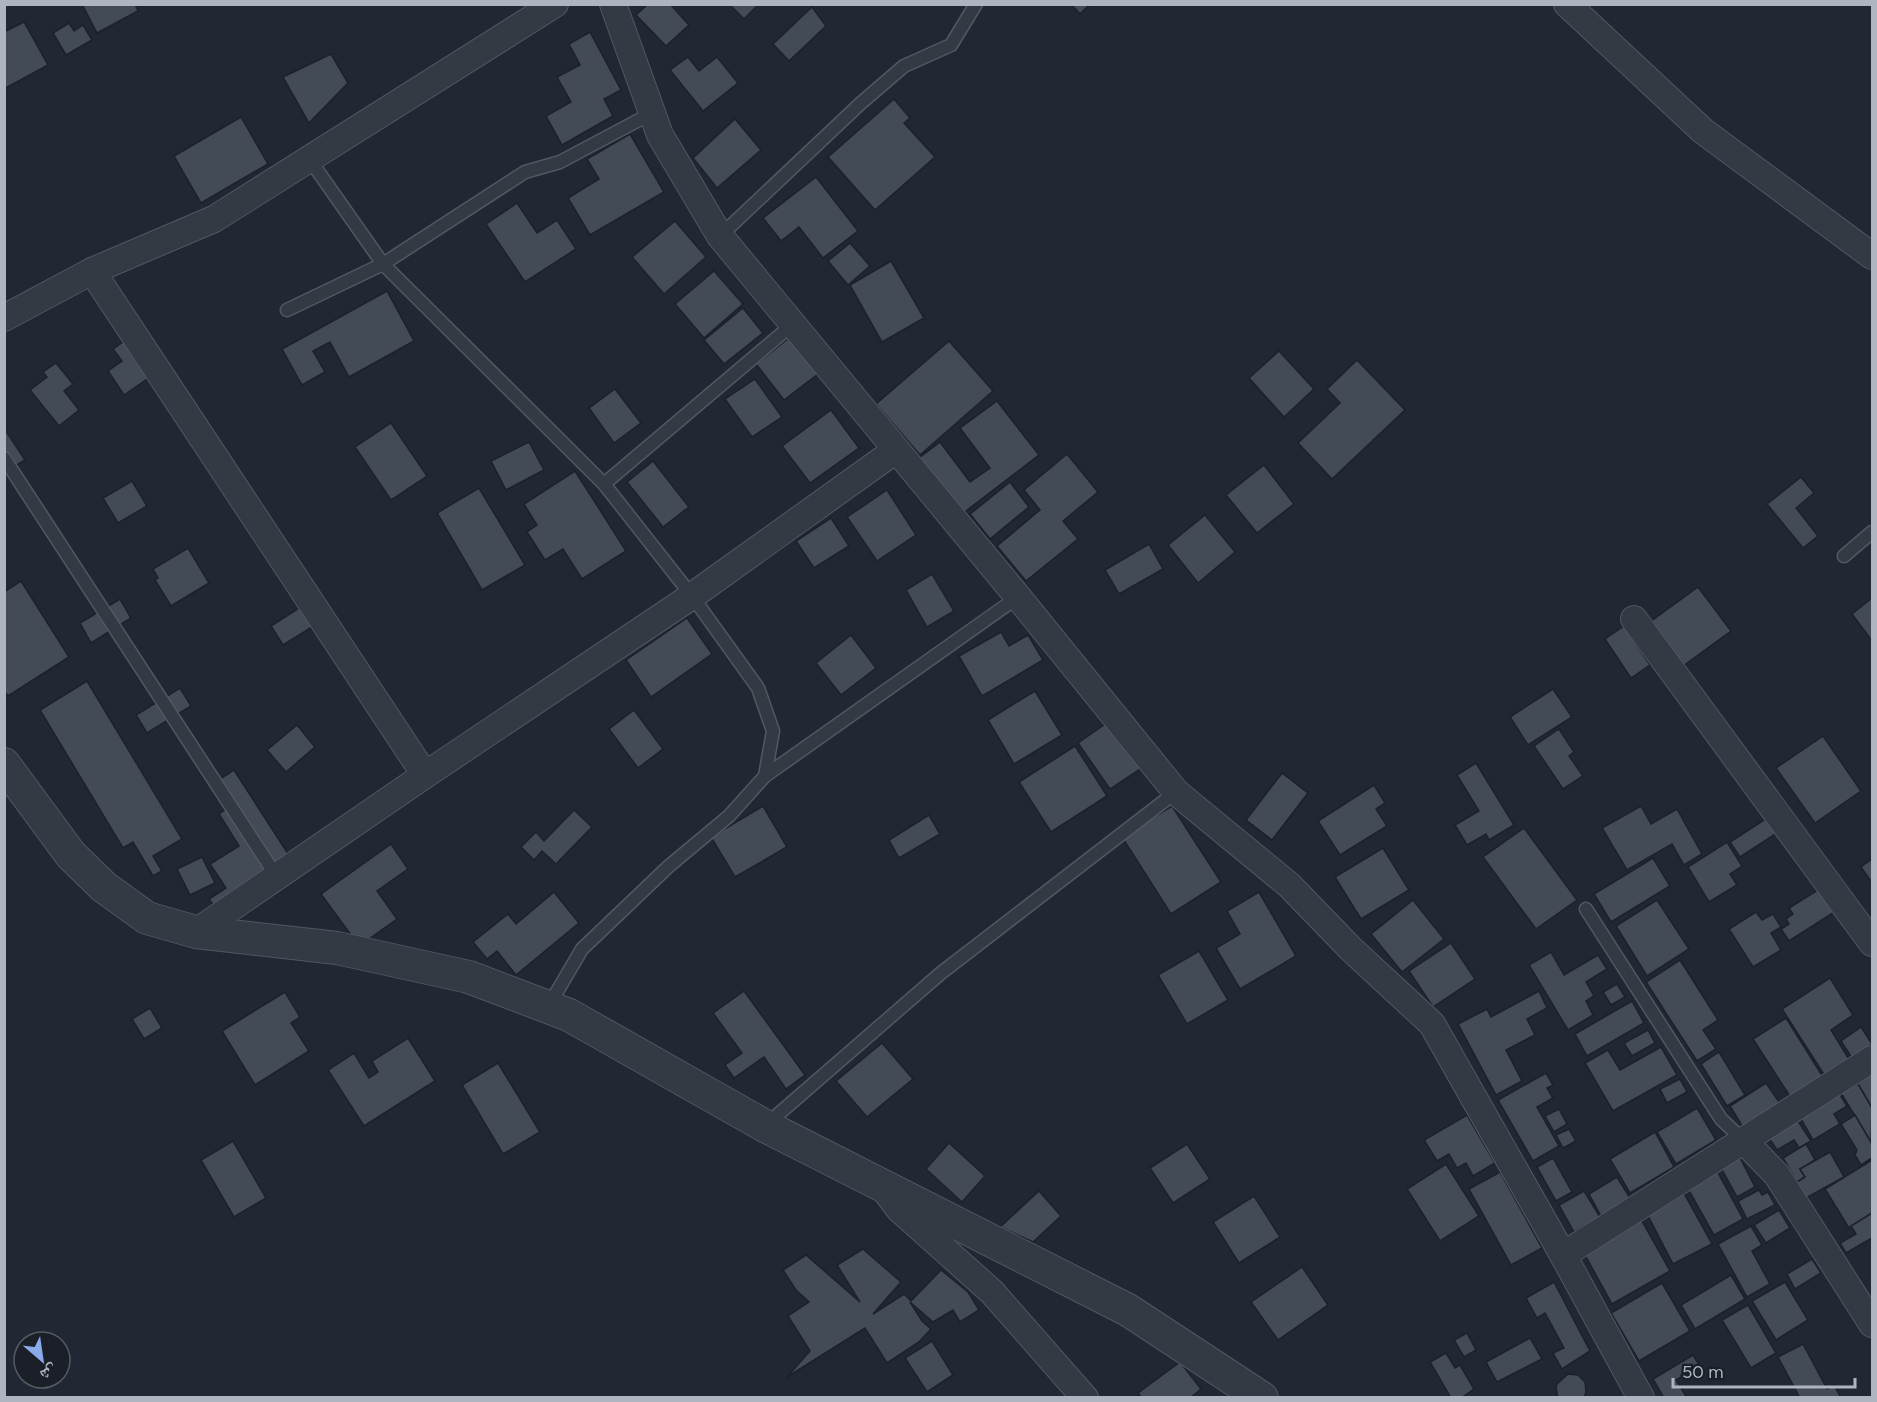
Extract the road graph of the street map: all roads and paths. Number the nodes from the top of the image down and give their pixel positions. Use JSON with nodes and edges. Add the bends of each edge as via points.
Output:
{"nodes":[{"id":1,"x":555,"y":4,"type":"edge"},
{"id":2,"x":613,"y":4,"type":"edge"},
{"id":3,"x":976,"y":4,"type":"edge"},
{"id":4,"x":1567,"y":4,"type":"edge"},
{"id":5,"x":652,"y":113,"type":"junction"},
{"id":6,"x":310,"y":159,"type":"junction"},
{"id":7,"x":720,"y":236,"type":"junction"},
{"id":8,"x":1872,"y":256,"type":"edge"},
{"id":9,"x":383,"y":264,"type":"junction"},
{"id":10,"x":92,"y":271,"type":"junction"},
{"id":11,"x":287,"y":310,"type":"dead end"},
{"id":12,"x":4,"y":318,"type":"edge"},
{"id":13,"x":793,"y":324,"type":"junction"},
{"id":14,"x":896,"y":450,"type":"junction"},
{"id":15,"x":4,"y":459,"type":"edge"},
{"id":16,"x":604,"y":484,"type":"junction"},
{"id":17,"x":1872,"y":532,"type":"edge"},
{"id":18,"x":1844,"y":556,"type":"dead end"},
{"id":19,"x":692,"y":596,"type":"junction"},
{"id":20,"x":1018,"y":597,"type":"junction"},
{"id":21,"x":1634,"y":619,"type":"dead end"},
{"id":22,"x":4,"y":764,"type":"edge"},
{"id":23,"x":425,"y":774,"type":"junction"},
{"id":24,"x":765,"y":776,"type":"junction"},
{"id":25,"x":1176,"y":792,"type":"junction"},
{"id":26,"x":277,"y":877,"type":"junction"},
{"id":27,"x":1586,"y":909,"type":"dead end"},
{"id":28,"x":196,"y":932,"type":"junction"},
{"id":29,"x":1872,"y":943,"type":"edge"},
{"id":30,"x":548,"y":1007,"type":"junction"},
{"id":31,"x":1872,"y":1059,"type":"edge"},
{"id":32,"x":765,"y":1126,"type":"junction"},
{"id":33,"x":1743,"y":1140,"type":"junction"},
{"id":34,"x":882,"y":1185,"type":"junction"},
{"id":35,"x":1563,"y":1255,"type":"junction"},
{"id":36,"x":1872,"y":1324,"type":"edge"},
{"id":37,"x":1085,"y":1398,"type":"edge"},
{"id":38,"x":1262,"y":1398,"type":"edge"},
{"id":39,"x":1641,"y":1398,"type":"edge"}],
"edges":[{"from":1,"to":6,"type":"street"},
{"from":2,"to":5,"type":"street"},
{"from":3,"to":7,"type":"lane","via":[[951,45],[904,66]]},
{"from":4,"to":8,"type":"street","via":[[1703,131]]},
{"from":5,"to":7,"type":"street","via":[[660,135]]},
{"from":5,"to":9,"type":"lane","via":[[560,162],[525,172]]},
{"from":6,"to":9,"type":"lane"},
{"from":6,"to":10,"type":"street","via":[[214,219]]},
{"from":7,"to":13,"type":"street"},
{"from":9,"to":11,"type":"lane"},
{"from":9,"to":16,"type":"lane"},
{"from":10,"to":12,"type":"street"},
{"from":10,"to":23,"type":"street"},
{"from":13,"to":14,"type":"street"},
{"from":13,"to":16,"type":"lane"},
{"from":14,"to":19,"type":"street"},
{"from":14,"to":20,"type":"street"},
{"from":15,"to":26,"type":"lane"},
{"from":16,"to":19,"type":"lane"},
{"from":17,"to":18,"type":"lane"},
{"from":19,"to":23,"type":"street"},
{"from":19,"to":24,"type":"lane","via":[[759,688],[773,731]]},
{"from":20,"to":24,"type":"lane"},
{"from":20,"to":25,"type":"street"},
{"from":21,"to":29,"type":"street"},
{"from":22,"to":28,"type":"street","via":[[71,855],[104,887],[147,918]]},
{"from":23,"to":26,"type":"street"},
{"from":24,"to":30,"type":"lane","via":[[729,816],[669,866],[582,949]]},
{"from":25,"to":32,"type":"lane","via":[[941,973]]},
{"from":25,"to":35,"type":"street","via":[[1289,885],[1432,1024]]},
{"from":26,"to":28,"type":"street"},
{"from":27,"to":33,"type":"lane","via":[[1721,1119]]},
{"from":28,"to":30,"type":"street","via":[[337,948],[469,977]]},
{"from":30,"to":32,"type":"street","via":[[569,1015]]},
{"from":31,"to":33,"type":"street"},
{"from":32,"to":34,"type":"street"},
{"from":33,"to":35,"type":"street"},
{"from":33,"to":36,"type":"street","via":[[1777,1175]]},
{"from":34,"to":37,"type":"street","via":[[899,1209],[992,1292]]},
{"from":34,"to":38,"type":"street","via":[[1128,1310]]},
{"from":35,"to":39,"type":"street"}]}
